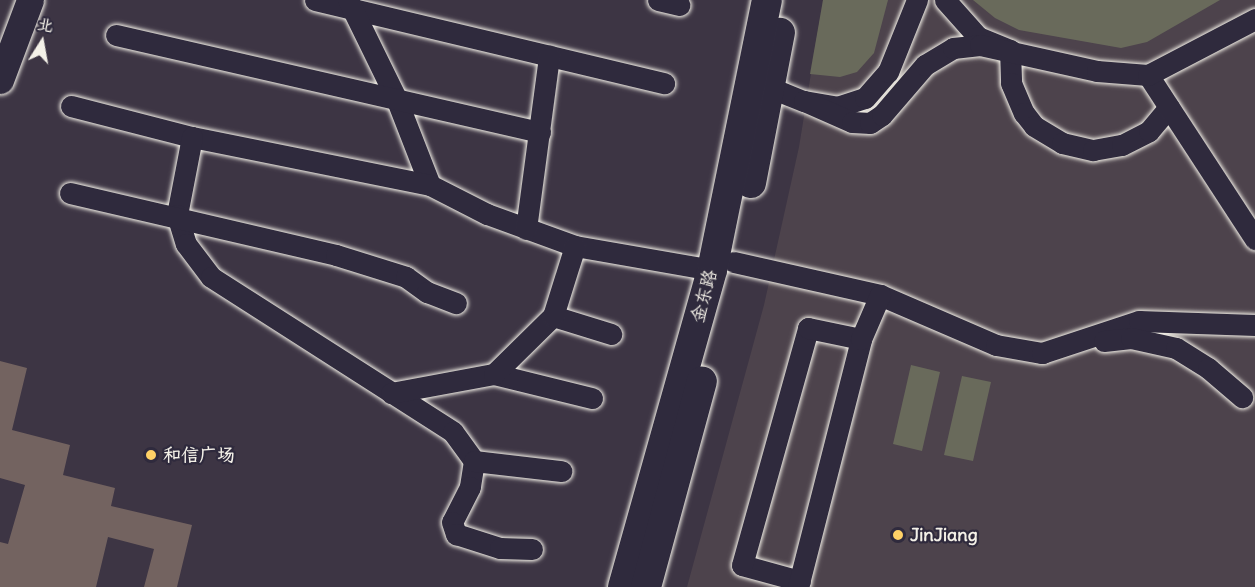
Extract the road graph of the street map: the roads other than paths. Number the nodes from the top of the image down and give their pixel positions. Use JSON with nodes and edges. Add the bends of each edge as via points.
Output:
{"nodes":[{"id":1,"x":30,"y":0,"type":"edge"},
{"id":2,"x":315,"y":0,"type":"edge"},
{"id":3,"x":658,"y":0,"type":"edge"},
{"id":4,"x":767,"y":0,"type":"edge"},
{"id":5,"x":786,"y":0,"type":"edge"},
{"id":6,"x":917,"y":0,"type":"edge"},
{"id":7,"x":945,"y":0,"type":"edge"},
{"id":8,"x":349,"y":5,"type":"edge"},
{"id":9,"x":679,"y":5,"type":"dead end"},
{"id":10,"x":1255,"y":19,"type":"edge"},
{"id":11,"x":116,"y":35,"type":"dead end"},
{"id":12,"x":1010,"y":50,"type":"junction"},
{"id":13,"x":549,"y":56,"type":"junction"},
{"id":14,"x":1148,"y":75,"type":"junction"},
{"id":15,"x":0,"y":80,"type":"edge"},
{"id":16,"x":664,"y":83,"type":"dead end"},
{"id":17,"x":771,"y":87,"type":"junction"},
{"id":18,"x":396,"y":98,"type":"junction"},
{"id":19,"x":804,"y":100,"type":"junction"},
{"id":20,"x":71,"y":106,"type":"dead end"},
{"id":21,"x":1169,"y":107,"type":"junction"},
{"id":22,"x":540,"y":132,"type":"junction"},
{"id":23,"x":192,"y":137,"type":"junction"},
{"id":24,"x":430,"y":185,"type":"junction"},
{"id":25,"x":70,"y":193,"type":"dead end"},
{"id":26,"x":177,"y":215,"type":"junction"},
{"id":27,"x":526,"y":229,"type":"junction"},
{"id":28,"x":1255,"y":239,"type":"edge"},
{"id":29,"x":575,"y":246,"type":"junction"},
{"id":30,"x":723,"y":266,"type":"junction"},
{"id":31,"x":880,"y":295,"type":"junction"},
{"id":32,"x":456,"y":303,"type":"dead end"},
{"id":33,"x":552,"y":316,"type":"junction"},
{"id":34,"x":1255,"y":325,"type":"edge"},
{"id":35,"x":611,"y":334,"type":"dead end"},
{"id":36,"x":861,"y":339,"type":"junction"},
{"id":37,"x":1071,"y":345,"type":"junction"},
{"id":38,"x":494,"y":374,"type":"junction"},
{"id":39,"x":391,"y":393,"type":"junction"},
{"id":40,"x":1242,"y":397,"type":"dead end"},
{"id":41,"x":592,"y":398,"type":"dead end"},
{"id":42,"x":474,"y":461,"type":"junction"},
{"id":43,"x":561,"y":471,"type":"dead end"},
{"id":44,"x":532,"y":549,"type":"dead end"},
{"id":45,"x":799,"y":584,"type":"edge"},
{"id":46,"x":623,"y":587,"type":"edge"},
{"id":47,"x":646,"y":587,"type":"edge"}],
"edges":[{"from":1,"to":15,"type":"street"},
{"from":2,"to":8,"type":"street"},
{"from":3,"to":9,"type":"street"},
{"from":4,"to":30,"type":"main road","name":"金东路"},
{"from":5,"to":17,"type":"main road","name":"金东路"},
{"from":6,"to":19,"type":"street","via":[[888,72],[865,98],[837,107]]},
{"from":7,"to":12,"type":"street","via":[[978,37]]},
{"from":8,"to":13,"type":"street"},
{"from":8,"to":18,"type":"street"},
{"from":10,"to":14,"type":"street"},
{"from":11,"to":18,"type":"street"},
{"from":12,"to":14,"type":"street","via":[[1097,71]]},
{"from":12,"to":19,"type":"street","via":[[980,45],[953,48],[925,65],[882,115],[870,123],[852,122]]},
{"from":12,"to":21,"type":"street","via":[[1011,83],[1024,113],[1034,126],[1062,143],[1093,150],[1122,145],[1149,130]]},
{"from":13,"to":16,"type":"street"},
{"from":13,"to":22,"type":"street"},
{"from":14,"to":21,"type":"street"},
{"from":17,"to":19,"type":"street"},
{"from":17,"to":30,"type":"main road","name":"金东路"},
{"from":18,"to":22,"type":"street"},
{"from":18,"to":24,"type":"street"},
{"from":20,"to":23,"type":"street"},
{"from":21,"to":28,"type":"street"},
{"from":22,"to":27,"type":"street"},
{"from":23,"to":24,"type":"street"},
{"from":23,"to":26,"type":"street"},
{"from":24,"to":27,"type":"street"},
{"from":25,"to":26,"type":"street"},
{"from":26,"to":32,"type":"street","via":[[346,258],[406,277],[427,292]]},
{"from":26,"to":39,"type":"street","via":[[186,244],[211,276]]},
{"from":27,"to":29,"type":"street"},
{"from":29,"to":30,"type":"street"},
{"from":29,"to":33,"type":"street"},
{"from":30,"to":31,"type":"street"},
{"from":30,"to":46,"type":"main road","name":"金东路"},
{"from":30,"to":47,"type":"main road","name":"金东路"},
{"from":31,"to":36,"type":"street"},
{"from":31,"to":37,"type":"street","via":[[996,345],[1042,353]]},
{"from":33,"to":35,"type":"street"},
{"from":33,"to":38,"type":"street"},
{"from":34,"to":37,"type":"street","via":[[1139,321]]},
{"from":36,"to":45,"type":"street"},
{"from":36,"to":45,"type":"street","via":[[808,328],[742,565]]},
{"from":37,"to":40,"type":"street","via":[[1131,338],[1176,348],[1208,368]]},
{"from":38,"to":39,"type":"street"},
{"from":38,"to":41,"type":"street"},
{"from":39,"to":42,"type":"street","via":[[453,432]]},
{"from":42,"to":43,"type":"street"},
{"from":42,"to":44,"type":"street","via":[[470,487],[452,522],[456,534],[500,548]]}]}
